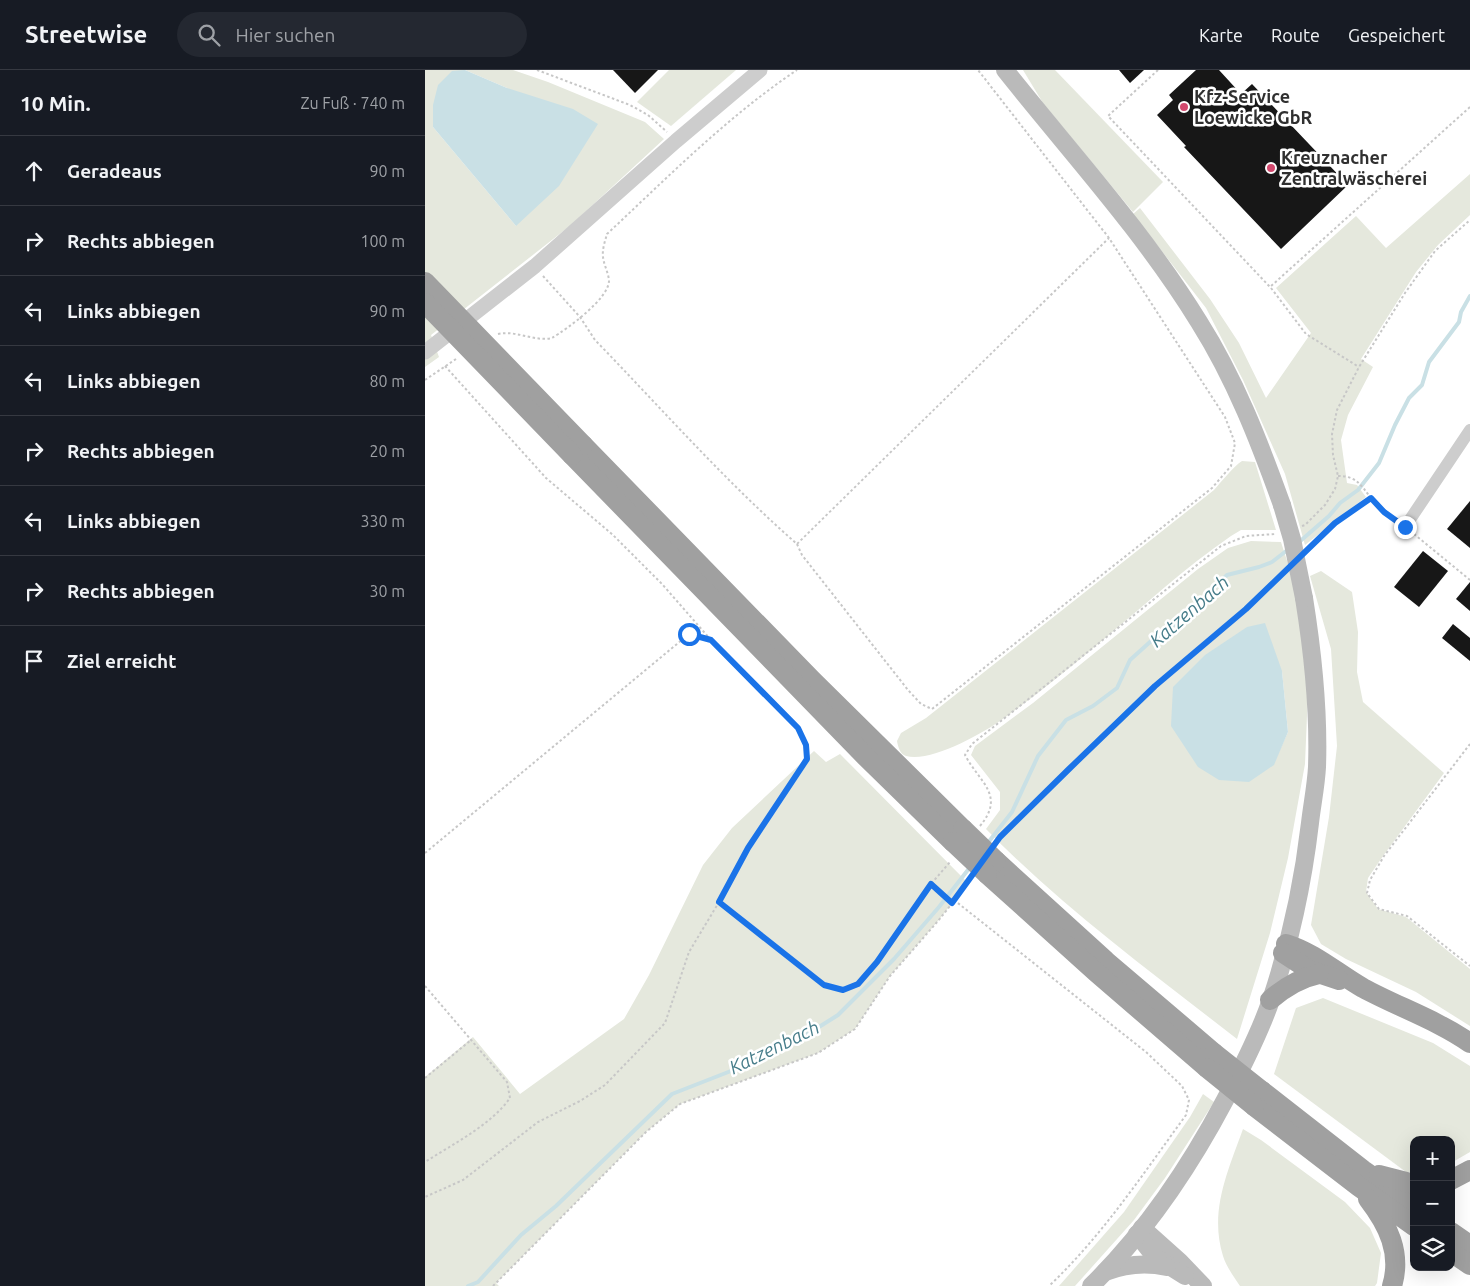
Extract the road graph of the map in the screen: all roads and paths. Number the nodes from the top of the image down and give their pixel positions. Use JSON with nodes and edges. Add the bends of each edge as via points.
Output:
{"nodes":[{"id":1,"x":537,"y":70,"type":"edge"},
{"id":2,"x":760,"y":70,"type":"edge"},
{"id":3,"x":797,"y":70,"type":"edge"},
{"id":4,"x":978,"y":70,"type":"edge"},
{"id":5,"x":1005,"y":70,"type":"edge"},
{"id":6,"x":1158,"y":70,"type":"edge"},
{"id":7,"x":1470,"y":107,"type":"edge"},
{"id":8,"x":676,"y":141,"type":"junction"},
{"id":9,"x":1470,"y":220,"type":"edge"},
{"id":10,"x":1109,"y":238,"type":"junction"},
{"id":11,"x":535,"y":266,"type":"junction"},
{"id":12,"x":425,"y":282,"type":"edge"},
{"id":13,"x":1271,"y":287,"type":"junction"},
{"id":14,"x":425,"y":303,"type":"edge"},
{"id":15,"x":580,"y":317,"type":"junction"},
{"id":16,"x":425,"y":352,"type":"edge"},
{"id":17,"x":445,"y":365,"type":"dead end"},
{"id":18,"x":1359,"y":367,"type":"junction"},
{"id":19,"x":1470,"y":430,"type":"edge"},
{"id":20,"x":577,"y":450,"type":"junction"},
{"id":21,"x":1337,"y":476,"type":"junction"},
{"id":22,"x":1371,"y":498,"type":"junction"},
{"id":23,"x":1405,"y":527,"type":"junction"},
{"id":24,"x":1297,"y":528,"type":"dead end"},
{"id":25,"x":1280,"y":533,"type":"dead end"},
{"id":26,"x":797,"y":544,"type":"junction"},
{"id":27,"x":1306,"y":551,"type":"dead end"},
{"id":28,"x":1286,"y":570,"type":"dead end"},
{"id":29,"x":1470,"y":580,"type":"edge"},
{"id":30,"x":711,"y":640,"type":"junction"},
{"id":31,"x":1470,"y":744,"type":"edge"},
{"id":32,"x":961,"y":841,"type":"junction"},
{"id":33,"x":425,"y":853,"type":"edge"},
{"id":34,"x":988,"y":864,"type":"junction"},
{"id":35,"x":931,"y":884,"type":"junction"},
{"id":36,"x":719,"y":902,"type":"junction"},
{"id":37,"x":953,"y":902,"type":"junction"},
{"id":38,"x":1285,"y":949,"type":"junction"},
{"id":39,"x":1470,"y":966,"type":"edge"},
{"id":40,"x":1319,"y":974,"type":"junction"},
{"id":41,"x":425,"y":986,"type":"edge"},
{"id":42,"x":1362,"y":987,"type":"junction"},
{"id":43,"x":1270,"y":1000,"type":"junction"},
{"id":44,"x":471,"y":1040,"type":"junction"},
{"id":45,"x":1470,"y":1043,"type":"edge"},
{"id":46,"x":425,"y":1078,"type":"edge"},
{"id":47,"x":425,"y":1162,"type":"edge"},
{"id":48,"x":1470,"y":1170,"type":"edge"},
{"id":49,"x":1360,"y":1178,"type":"junction"},
{"id":50,"x":1455,"y":1178,"type":"edge"},
{"id":51,"x":1410,"y":1184,"type":"edge"},
{"id":52,"x":425,"y":1197,"type":"edge"},
{"id":53,"x":1410,"y":1204,"type":"edge"},
{"id":54,"x":1410,"y":1222,"type":"edge"},
{"id":55,"x":1139,"y":1231,"type":"junction"},
{"id":56,"x":1455,"y":1235,"type":"edge"},
{"id":57,"x":1470,"y":1245,"type":"edge"},
{"id":58,"x":1455,"y":1255,"type":"edge"},
{"id":59,"x":1470,"y":1265,"type":"edge"},
{"id":60,"x":1169,"y":1267,"type":"junction"},
{"id":61,"x":1105,"y":1273,"type":"junction"},
{"id":62,"x":493,"y":1286,"type":"edge"},
{"id":63,"x":1049,"y":1286,"type":"edge"},
{"id":64,"x":1091,"y":1286,"type":"edge"},
{"id":65,"x":1202,"y":1286,"type":"edge"},
{"id":66,"x":1392,"y":1286,"type":"edge"}],
"edges":[{"from":1,"to":8,"type":"path","via":[[630,105],[649,116]]},
{"from":2,"to":8,"type":"street"},
{"from":3,"to":15,"type":"path","via":[[708,140],[607,234],[602,255],[608,287],[599,302]]},
{"from":4,"to":10,"type":"path"},
{"from":5,"to":38,"type":"main road","bridge":true,"via":[[1117,205],[1200,323],[1237,390],[1282,505],[1304,598],[1317,714],[1317,769],[1307,846],[1300,892]]},
{"from":6,"to":13,"type":"path","via":[[1108,116]]},
{"from":7,"to":13,"type":"path"},
{"from":8,"to":11,"type":"street"},
{"from":9,"to":18,"type":"path","via":[[1435,252]]},
{"from":10,"to":26,"type":"path"},
{"from":10,"to":26,"type":"path","via":[[1225,417],[1235,443],[1231,466],[1212,488],[932,709],[921,704],[908,690],[802,555]]},
{"from":11,"to":15,"type":"path"},
{"from":11,"to":16,"type":"street"},
{"from":12,"to":20,"type":"highway","bridge":true},
{"from":13,"to":18,"type":"path","via":[[1306,334]]},
{"from":14,"to":20,"type":"highway","bridge":true},
{"from":15,"to":26,"type":"path","via":[[595,340],[721,472]]},
{"from":17,"to":30,"type":"path","via":[[546,478],[613,535]]},
{"from":18,"to":21,"type":"path","via":[[1337,410],[1332,434]]},
{"from":19,"to":23,"type":"street"},
{"from":20,"to":32,"type":"highway","via":[[864,755]]},
{"from":21,"to":22,"type":"path","via":[[1349,476]]},
{"from":21,"to":24,"type":"path","via":[[1335,489],[1325,505],[1305,525]]},
{"from":22,"to":23,"type":"path"},
{"from":22,"to":27,"type":"path","via":[[1335,523]]},
{"from":23,"to":29,"type":"path"},
{"from":25,"to":32,"type":"path","via":[[1245,536],[1221,546],[972,744],[965,755],[985,784],[991,800],[989,815]]},
{"from":28,"to":34,"type":"path","via":[[1246,609],[1155,686],[1000,837]]},
{"from":30,"to":33,"type":"path","via":[[689,634]]},
{"from":30,"to":36,"type":"path","via":[[798,728],[806,745],[807,759],[748,848]]},
{"from":31,"to":39,"type":"path","via":[[1384,856],[1370,880],[1367,893],[1379,909],[1407,916]]},
{"from":32,"to":34,"type":"highway","bridge":true},
{"from":32,"to":35,"type":"path"},
{"from":34,"to":37,"type":"path"},
{"from":34,"to":49,"type":"highway","bridge":true,"via":[[1097,974]]},
{"from":35,"to":36,"type":"path","via":[[877,962],[858,984],[843,990],[824,985]]},
{"from":35,"to":37,"type":"path"},
{"from":36,"to":52,"type":"path","via":[[689,952],[665,1023],[623,1067],[605,1085],[538,1122],[463,1180]]},
{"from":37,"to":62,"type":"path","via":[[890,976],[855,1029],[818,1053],[681,1104],[646,1132]]},
{"from":37,"to":63,"type":"path","via":[[1146,1052],[1182,1086],[1189,1100],[1186,1115],[1118,1209]]},
{"from":38,"to":40,"type":"highway","via":[[1300,965]]},
{"from":38,"to":42,"type":"highway","via":[[1316,957]]},
{"from":38,"to":43,"type":"main road"},
{"from":40,"to":42,"type":"highway"},
{"from":40,"to":43,"type":"highway","via":[[1290,984]]},
{"from":41,"to":44,"type":"path"},
{"from":42,"to":45,"type":"highway"},
{"from":43,"to":55,"type":"main road","via":[[1245,1064],[1202,1144]]},
{"from":44,"to":46,"type":"path"},
{"from":44,"to":47,"type":"path","via":[[507,1082],[510,1098],[485,1123]]},
{"from":48,"to":50,"type":"highway"},
{"from":49,"to":51,"type":"highway"},
{"from":49,"to":53,"type":"highway"},
{"from":49,"to":54,"type":"highway"},
{"from":49,"to":66,"type":"highway","via":[[1392,1238],[1395,1261]]},
{"from":55,"to":60,"type":"main road","via":[[1149,1250]]},
{"from":55,"to":61,"type":"main road"},
{"from":55,"to":65,"type":"main road","via":[[1180,1262]]},
{"from":56,"to":57,"type":"highway"},
{"from":58,"to":59,"type":"highway"},
{"from":60,"to":61,"type":"main road","via":[[1135,1264]]},
{"from":60,"to":65,"type":"main road"},
{"from":61,"to":64,"type":"main road"}]}
